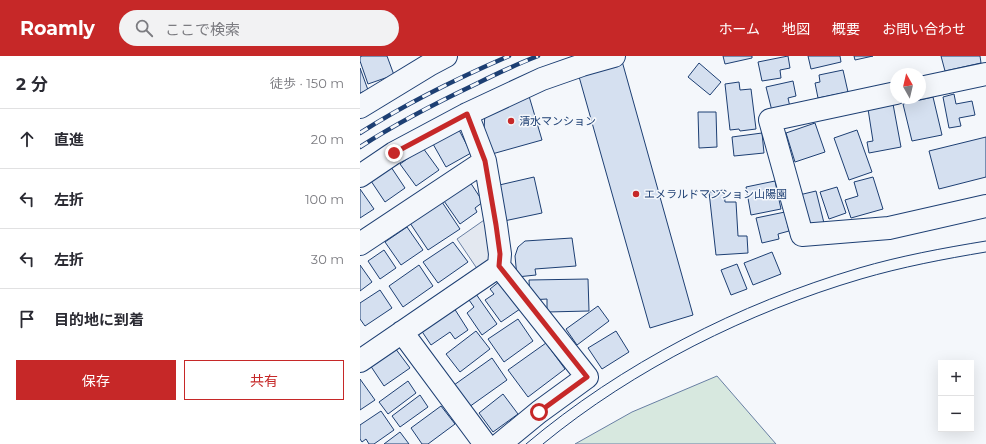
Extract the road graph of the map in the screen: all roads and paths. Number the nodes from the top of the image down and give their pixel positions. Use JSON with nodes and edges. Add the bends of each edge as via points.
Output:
{"nodes":[{"id":1,"x":446,"y":56,"type":"edge"},
{"id":2,"x":614,"y":56,"type":"edge"},
{"id":3,"x":986,"y":74,"type":"edge"},
{"id":4,"x":926,"y":87,"type":"edge"},
{"id":5,"x":890,"y":94,"type":"edge"},
{"id":6,"x":360,"y":107,"type":"edge"},
{"id":7,"x":467,"y":114,"type":"junction"},
{"id":8,"x":485,"y":161,"type":"junction"},
{"id":9,"x":360,"y":176,"type":"edge"},
{"id":10,"x":986,"y":206,"type":"edge"},
{"id":11,"x":360,"y":244,"type":"edge"},
{"id":12,"x":499,"y":266,"type":"junction"},
{"id":13,"x":402,"y":332,"type":"junction"},
{"id":14,"x":360,"y":361,"type":"edge"},
{"id":15,"x":484,"y":444,"type":"edge"},
{"id":16,"x":500,"y":444,"type":"edge"}],
"edges":[{"from":1,"to":6,"type":"street"},
{"from":2,"to":7,"type":"street","via":[[542,80]]},
{"from":3,"to":4,"type":"street"},
{"from":5,"to":10,"type":"street","via":[[770,120],[802,235],[889,228]]},
{"from":7,"to":8,"type":"street"},
{"from":7,"to":9,"type":"street","via":[[394,153]]},
{"from":8,"to":11,"type":"street"},
{"from":8,"to":12,"type":"street","via":[[500,254]]},
{"from":12,"to":13,"type":"street"},
{"from":12,"to":16,"type":"street","via":[[587,377]]},
{"from":13,"to":14,"type":"street"},
{"from":13,"to":15,"type":"street"}]}
